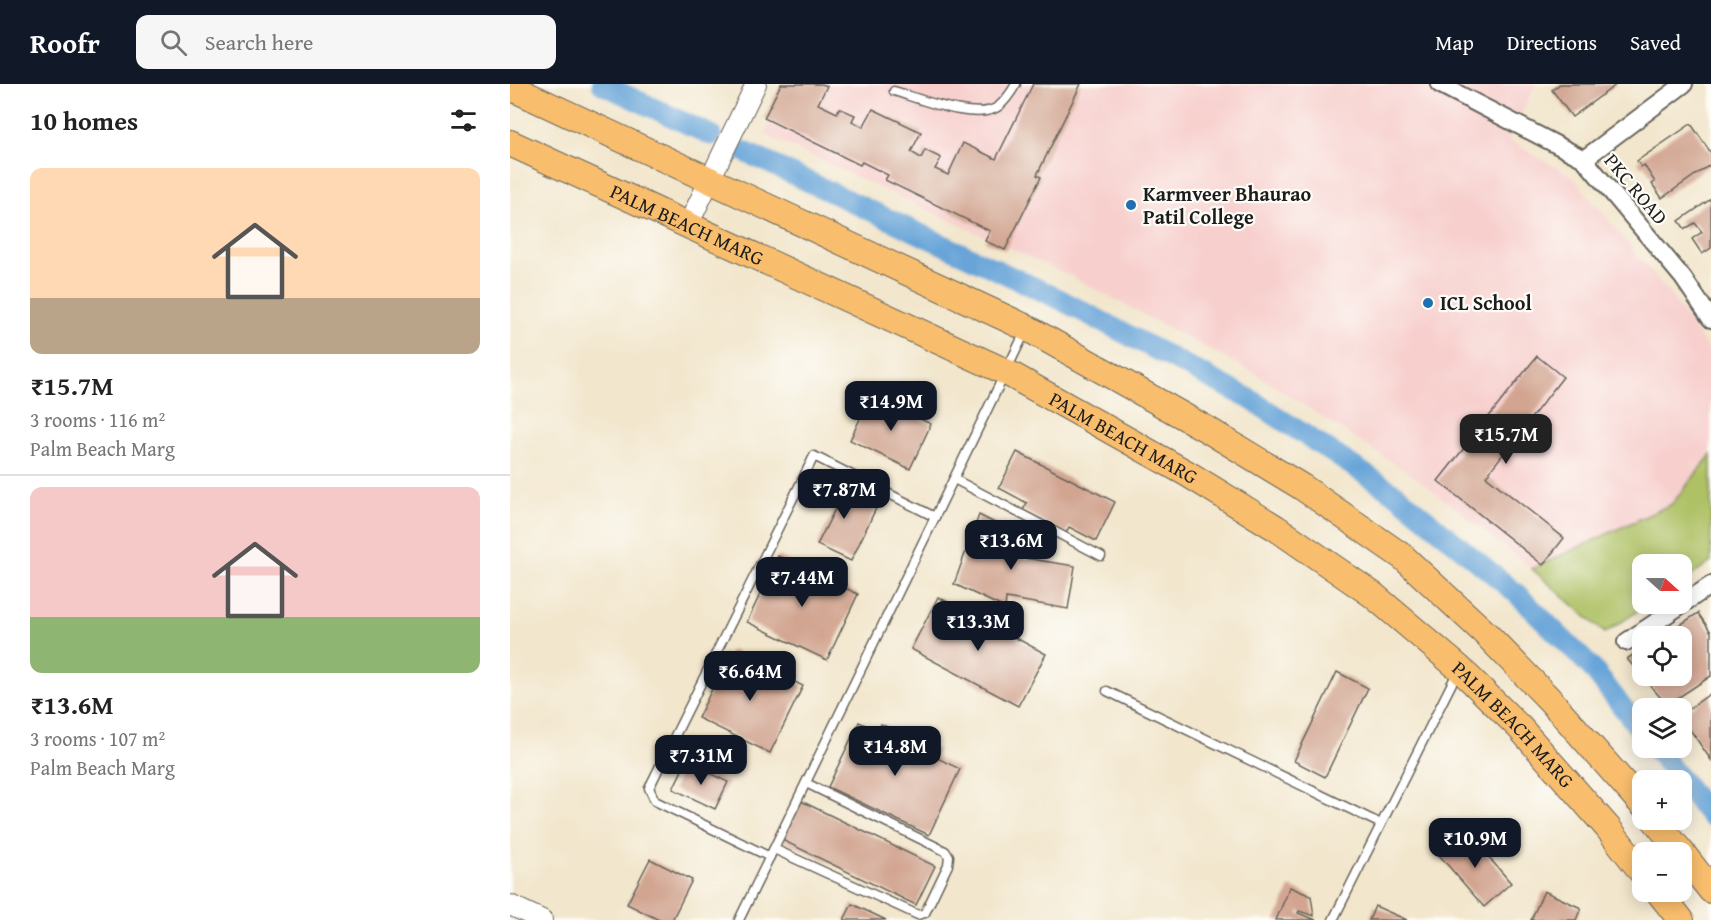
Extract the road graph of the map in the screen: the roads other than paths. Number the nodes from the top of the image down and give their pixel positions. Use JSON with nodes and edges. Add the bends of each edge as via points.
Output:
{"nodes":[{"id":1,"x":756,"y":84,"type":"edge"},
{"id":2,"x":1016,"y":84,"type":"edge"},
{"id":3,"x":1439,"y":84,"type":"edge"},
{"id":4,"x":1684,"y":84,"type":"edge"},
{"id":5,"x":510,"y":87,"type":"edge"},
{"id":6,"x":894,"y":91,"type":"dead end"},
{"id":7,"x":510,"y":143,"type":"edge"},
{"id":8,"x":1584,"y":159,"type":"junction"},
{"id":9,"x":710,"y":180,"type":"junction"},
{"id":10,"x":688,"y":225,"type":"junction"},
{"id":11,"x":1711,"y":319,"type":"edge"},
{"id":12,"x":1027,"y":328,"type":"junction"},
{"id":13,"x":1006,"y":372,"type":"junction"},
{"id":14,"x":954,"y":479,"type":"junction"},
{"id":15,"x":935,"y":517,"type":"junction"},
{"id":16,"x":1101,"y":556,"type":"dead end"},
{"id":17,"x":1711,"y":585,"type":"edge"},
{"id":18,"x":1626,"y":642,"type":"dead end"},
{"id":19,"x":1459,"y":668,"type":"junction"},
{"id":20,"x":1107,"y":691,"type":"dead end"},
{"id":21,"x":806,"y":783,"type":"junction"},
{"id":22,"x":1632,"y":793,"type":"edge"},
{"id":23,"x":1382,"y":824,"type":"junction"},
{"id":24,"x":1663,"y":830,"type":"edge"},
{"id":25,"x":1672,"y":842,"type":"edge"},
{"id":26,"x":772,"y":853,"type":"junction"},
{"id":27,"x":1632,"y":859,"type":"edge"},
{"id":28,"x":1692,"y":867,"type":"edge"},
{"id":29,"x":1711,"y":890,"type":"edge"},
{"id":30,"x":1667,"y":902,"type":"edge"},
{"id":31,"x":510,"y":905,"type":"edge"},
{"id":32,"x":542,"y":920,"type":"edge"},
{"id":33,"x":739,"y":920,"type":"edge"},
{"id":34,"x":1333,"y":920,"type":"edge"},
{"id":35,"x":1681,"y":920,"type":"edge"}],
"edges":[{"from":1,"to":9,"type":"street"},
{"from":2,"to":6,"type":"lane","via":[[999,106],[973,112]]},
{"from":3,"to":8,"type":"street","name":"PKC ROAD"},
{"from":4,"to":8,"type":"street"},
{"from":5,"to":9,"type":"main road"},
{"from":7,"to":10,"type":"main road","name":"PALM BEACH MARG"},
{"from":8,"to":11,"type":"street","name":"PKC ROAD","via":[[1683,278]]},
{"from":9,"to":10,"type":"street"},
{"from":9,"to":12,"type":"main road"},
{"from":10,"to":13,"type":"main road","name":"PALM BEACH MARG"},
{"from":12,"to":13,"type":"lane"},
{"from":12,"to":22,"type":"main road","via":[[1255,458],[1403,557],[1542,691]]},
{"from":13,"to":14,"type":"lane"},
{"from":13,"to":19,"type":"main road","name":"PALM BEACH MARG","via":[[1276,528],[1373,595]]},
{"from":14,"to":15,"type":"lane"},
{"from":14,"to":16,"type":"lane"},
{"from":15,"to":21,"type":"lane"},
{"from":15,"to":26,"type":"lane","via":[[814,456],[649,788],[655,801]]},
{"from":17,"to":18,"type":"street"},
{"from":19,"to":23,"type":"lane"},
{"from":19,"to":27,"type":"main road","name":"PALM BEACH MARG","via":[[1520,728]]},
{"from":20,"to":23,"type":"lane"},
{"from":21,"to":26,"type":"lane"},
{"from":21,"to":26,"type":"lane","via":[[945,851],[948,866],[925,913],[918,915]]},
{"from":23,"to":34,"type":"lane"},
{"from":24,"to":25,"type":"main road"},
{"from":26,"to":33,"type":"lane"},
{"from":28,"to":29,"type":"main road"},
{"from":30,"to":35,"type":"main road"},
{"from":31,"to":32,"type":"street"}]}
